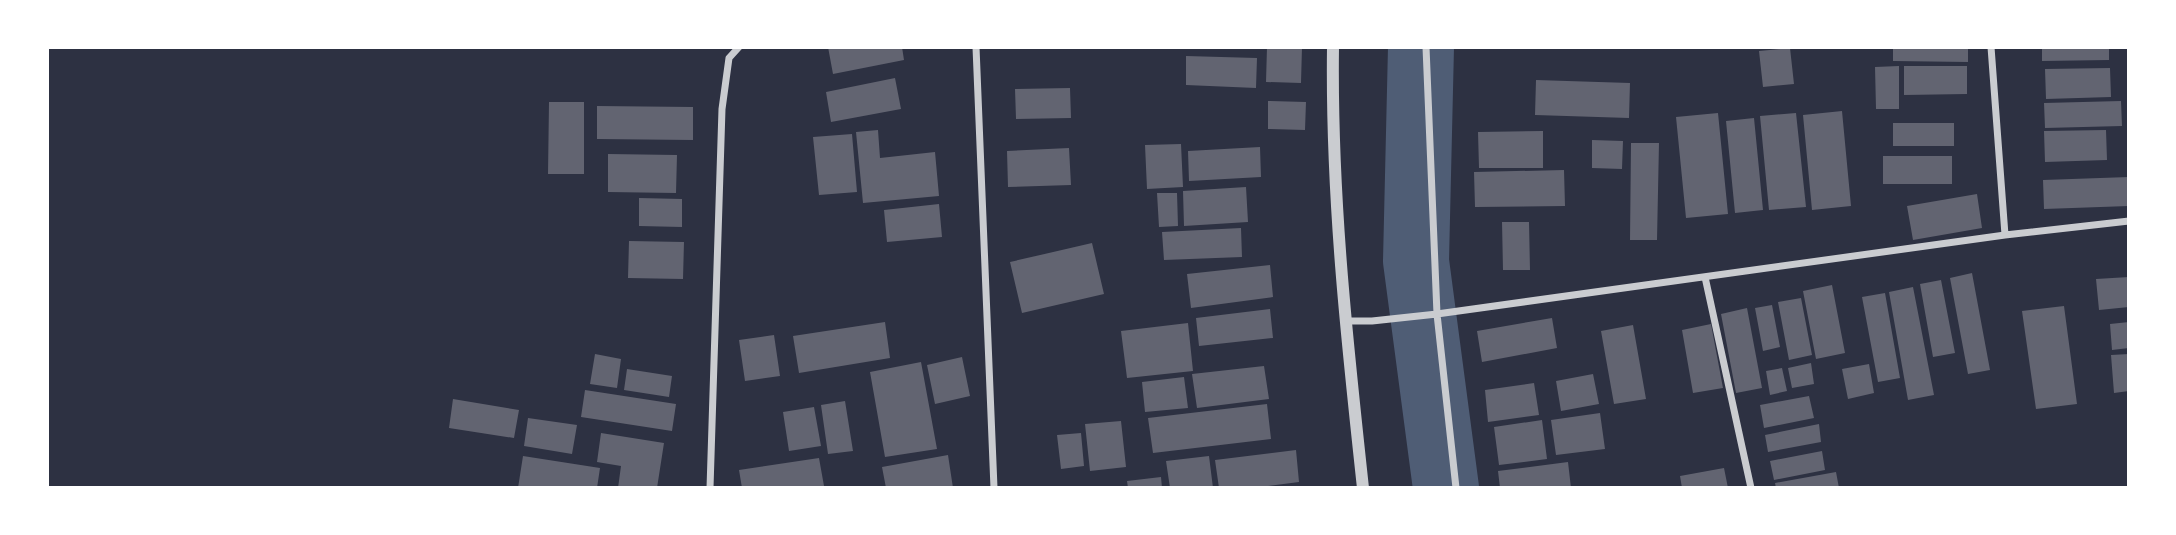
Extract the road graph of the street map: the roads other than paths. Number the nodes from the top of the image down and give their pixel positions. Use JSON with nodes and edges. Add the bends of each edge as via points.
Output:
{"nodes":[{"id":1,"x":739,"y":47,"type":"edge"},
{"id":2,"x":976,"y":47,"type":"edge"},
{"id":3,"x":1333,"y":47,"type":"edge"},
{"id":4,"x":1426,"y":47,"type":"edge"},
{"id":5,"x":1991,"y":47,"type":"edge"},
{"id":6,"x":2129,"y":221,"type":"edge"},
{"id":7,"x":2005,"y":235,"type":"junction"},
{"id":8,"x":1705,"y":277,"type":"junction"},
{"id":9,"x":1437,"y":314,"type":"junction"},
{"id":10,"x":1345,"y":321,"type":"junction"},
{"id":11,"x":710,"y":488,"type":"edge"},
{"id":12,"x":994,"y":488,"type":"edge"},
{"id":13,"x":1363,"y":488,"type":"edge"},
{"id":14,"x":1456,"y":488,"type":"edge"},
{"id":15,"x":1751,"y":488,"type":"edge"}],
"edges":[{"from":1,"to":11,"type":"street","via":[[729,58],[722,109]]},
{"from":2,"to":12,"type":"street"},
{"from":3,"to":10,"type":"street","via":[[1332,116]]},
{"from":4,"to":9,"type":"street"},
{"from":5,"to":7,"type":"street"},
{"from":6,"to":7,"type":"street"},
{"from":7,"to":8,"type":"street"},
{"from":8,"to":9,"type":"street"},
{"from":8,"to":15,"type":"street"},
{"from":9,"to":10,"type":"street"},
{"from":9,"to":14,"type":"street"},
{"from":10,"to":13,"type":"street"}]}
